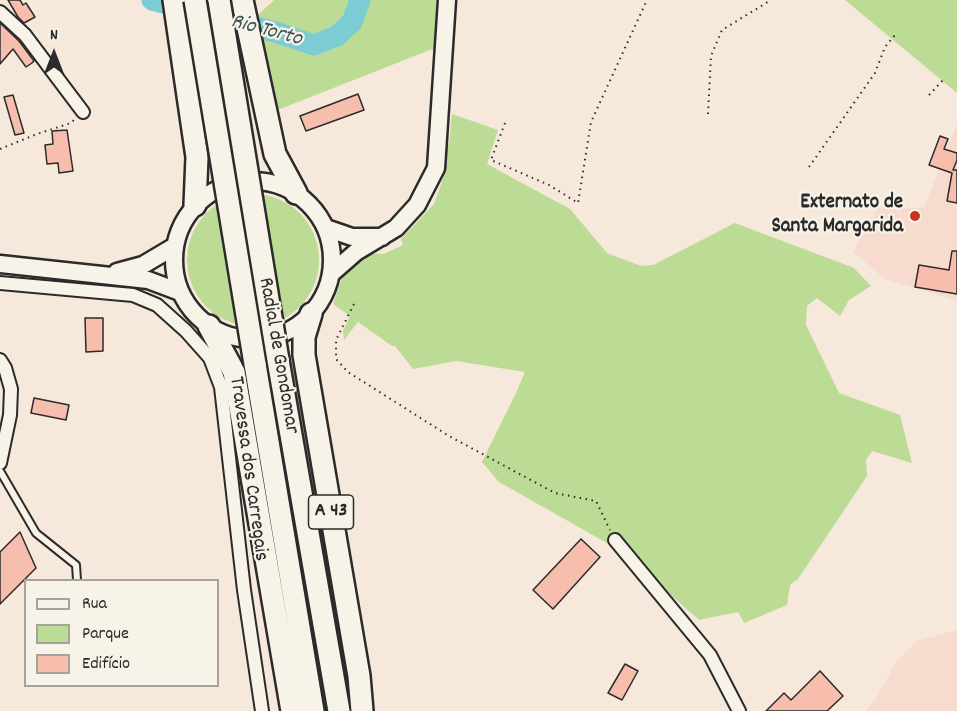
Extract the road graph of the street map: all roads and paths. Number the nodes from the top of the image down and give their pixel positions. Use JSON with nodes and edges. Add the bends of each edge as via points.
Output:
{"nodes":[{"id":1,"x":174,"y":0,"type":"edge"},
{"id":2,"x":195,"y":0,"type":"edge"},
{"id":3,"x":219,"y":0,"type":"edge"},
{"id":4,"x":242,"y":0,"type":"edge"},
{"id":5,"x":447,"y":0,"type":"edge"},
{"id":6,"x":647,"y":0,"type":"edge"},
{"id":7,"x":771,"y":0,"type":"edge"},
{"id":8,"x":0,"y":12,"type":"edge"},
{"id":9,"x":896,"y":34,"type":"dead end"},
{"id":10,"x":944,"y":79,"type":"dead end"},
{"id":11,"x":929,"y":95,"type":"dead end"},
{"id":12,"x":83,"y":112,"type":"joint"},
{"id":13,"x":708,"y":114,"type":"dead end"},
{"id":14,"x":505,"y":123,"type":"dead end"},
{"id":15,"x":0,"y":149,"type":"edge"},
{"id":16,"x":809,"y":167,"type":"dead end"},
{"id":17,"x":296,"y":193,"type":"junction"},
{"id":18,"x":195,"y":205,"type":"junction"},
{"id":19,"x":326,"y":228,"type":"junction"},
{"id":20,"x":383,"y":237,"type":"junction"},
{"id":21,"x":175,"y":246,"type":"junction"},
{"id":22,"x":0,"y":264,"type":"edge"},
{"id":23,"x":332,"y":273,"type":"junction"},
{"id":24,"x":111,"y":274,"type":"junction"},
{"id":25,"x":0,"y":283,"type":"edge"},
{"id":26,"x":180,"y":292,"type":"junction"},
{"id":27,"x":354,"y":304,"type":"dead end"},
{"id":28,"x":311,"y":314,"type":"junction"},
{"id":29,"x":209,"y":326,"type":"junction"},
{"id":30,"x":0,"y":360,"type":"edge"},
{"id":31,"x":0,"y":464,"type":"edge"},
{"id":32,"x":0,"y":471,"type":"edge"},
{"id":33,"x":615,"y":540,"type":"joint"},
{"id":34,"x":77,"y":579,"type":"edge"},
{"id":35,"x":262,"y":711,"type":"edge"},
{"id":36,"x":292,"y":711,"type":"edge"},
{"id":37,"x":314,"y":711,"type":"edge"},
{"id":38,"x":339,"y":711,"type":"edge"},
{"id":39,"x":363,"y":711,"type":"edge"},
{"id":40,"x":739,"y":711,"type":"edge"}],
"edges":[{"from":1,"to":18,"type":"highway","via":[[197,157]]},
{"from":2,"to":37,"type":"highway","name":"Radial de Gondomar","number":"A 43","bridge":true},
{"from":3,"to":38,"type":"highway","name":"Radial de Gondomar","number":"A 43","bridge":true},
{"from":4,"to":17,"type":"highway","via":[[274,154]]},
{"from":5,"to":20,"type":"street","via":[[436,168],[417,205]]},
{"from":6,"to":14,"type":"path","via":[[591,122],[578,203],[491,159]]},
{"from":7,"to":13,"type":"path","via":[[722,30],[711,56]]},
{"from":8,"to":12,"type":"street","via":[[25,35]]},
{"from":9,"to":16,"type":"path","via":[[885,47],[875,73]]},
{"from":10,"to":11,"type":"path"},
{"from":12,"to":15,"type":"path","via":[[71,123]]},
{"from":17,"to":18,"type":"street","via":[[267,182],[243,182],[221,187]]},
{"from":17,"to":19,"type":"street","via":[[318,214]]},
{"from":18,"to":21,"type":"street"},
{"from":19,"to":20,"type":"street","via":[[352,237]]},
{"from":19,"to":23,"type":"street","via":[[332,250]]},
{"from":20,"to":23,"type":"street","via":[[356,252]]},
{"from":21,"to":24,"type":"street","via":[[143,265]]},
{"from":21,"to":26,"type":"street","via":[[175,277]]},
{"from":22,"to":24,"type":"street"},
{"from":23,"to":28,"type":"street"},
{"from":24,"to":26,"type":"street","via":[[148,280]]},
{"from":25,"to":35,"type":"street","name":"Travessa dos Carregais","via":[[133,295],[157,305],[210,358],[221,387]]},
{"from":26,"to":29,"type":"street"},
{"from":27,"to":33,"type":"path","via":[[336,340],[336,359],[348,372],[449,436],[555,493],[596,501]]},
{"from":28,"to":29,"type":"street","via":[[286,332],[255,339],[224,334]]},
{"from":28,"to":39,"type":"highway","number":"A 43","via":[[304,337],[304,355]]},
{"from":29,"to":36,"type":"highway","via":[[234,372]]},
{"from":30,"to":31,"type":"street","via":[[11,389]]},
{"from":32,"to":34,"type":"lane","via":[[36,533],[76,565]]},
{"from":33,"to":40,"type":"street","via":[[710,655]]}]}
